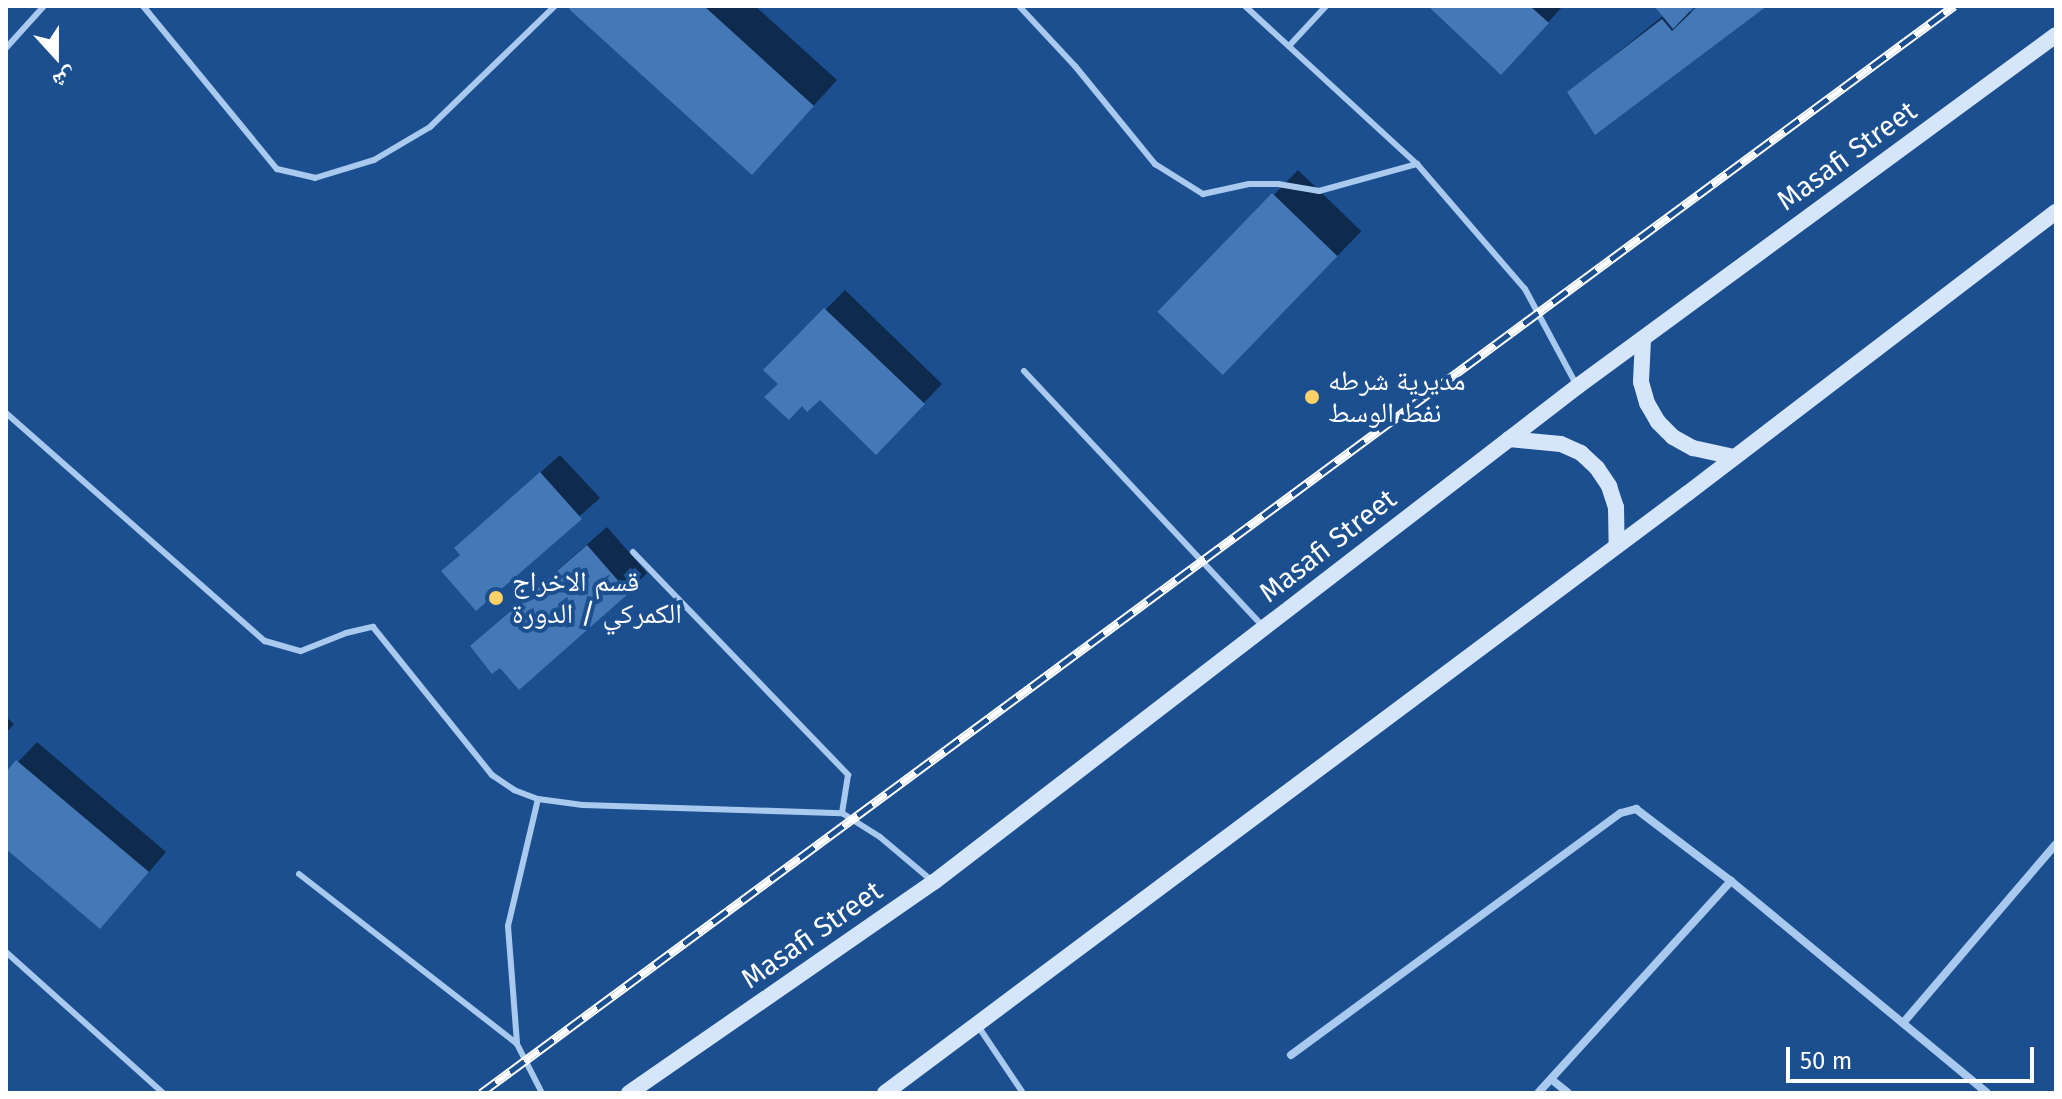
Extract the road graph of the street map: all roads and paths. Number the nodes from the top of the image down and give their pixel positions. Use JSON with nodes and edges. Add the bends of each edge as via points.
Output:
{"nodes":[{"id":1,"x":44,"y":6,"type":"edge"},
{"id":2,"x":143,"y":6,"type":"edge"},
{"id":3,"x":555,"y":6,"type":"edge"},
{"id":4,"x":1019,"y":6,"type":"edge"},
{"id":5,"x":1245,"y":6,"type":"edge"},
{"id":6,"x":1326,"y":6,"type":"edge"},
{"id":7,"x":2056,"y":35,"type":"edge"},
{"id":8,"x":1289,"y":46,"type":"junction"},
{"id":9,"x":6,"y":48,"type":"edge"},
{"id":10,"x":1417,"y":164,"type":"junction"},
{"id":11,"x":2056,"y":212,"type":"edge"},
{"id":12,"x":1643,"y":339,"type":"junction"},
{"id":13,"x":1024,"y":371,"type":"dead end"},
{"id":14,"x":1578,"y":386,"type":"junction"},
{"id":15,"x":6,"y":413,"type":"edge"},
{"id":16,"x":1509,"y":439,"type":"junction"},
{"id":17,"x":1734,"y":457,"type":"junction"},
{"id":18,"x":1617,"y":546,"type":"junction"},
{"id":19,"x":633,"y":552,"type":"dead end"},
{"id":20,"x":1265,"y":627,"type":"junction"},
{"id":21,"x":538,"y":799,"type":"junction"},
{"id":22,"x":842,"y":813,"type":"junction"},
{"id":23,"x":2056,"y":844,"type":"edge"},
{"id":24,"x":299,"y":874,"type":"dead end"},
{"id":25,"x":1731,"y":881,"type":"junction"},
{"id":26,"x":934,"y":882,"type":"junction"},
{"id":27,"x":6,"y":952,"type":"edge"},
{"id":28,"x":976,"y":1023,"type":"junction"},
{"id":29,"x":1903,"y":1023,"type":"junction"},
{"id":30,"x":517,"y":1044,"type":"junction"},
{"id":31,"x":1291,"y":1055,"type":"dead end"},
{"id":32,"x":1551,"y":1079,"type":"junction"},
{"id":33,"x":163,"y":1093,"type":"edge"},
{"id":34,"x":542,"y":1093,"type":"edge"},
{"id":35,"x":629,"y":1093,"type":"edge"},
{"id":36,"x":885,"y":1093,"type":"edge"},
{"id":37,"x":1023,"y":1093,"type":"edge"},
{"id":38,"x":1538,"y":1093,"type":"edge"},
{"id":39,"x":1568,"y":1093,"type":"edge"},
{"id":40,"x":1987,"y":1093,"type":"edge"}],
"edges":[{"from":1,"to":9,"type":"lane"},
{"from":2,"to":3,"type":"lane","via":[[277,169],[315,178],[374,160],[430,127]]},
{"from":4,"to":10,"type":"lane","via":[[1155,164],[1203,194],[1249,184],[1319,191]]},
{"from":5,"to":8,"type":"lane"},
{"from":6,"to":8,"type":"lane"},
{"from":7,"to":12,"type":"main road","name":"Masafi Street"},
{"from":8,"to":10,"type":"lane"},
{"from":10,"to":14,"type":"lane","via":[[1525,289]]},
{"from":11,"to":17,"type":"main road"},
{"from":12,"to":14,"type":"main road","name":"Masafi Street"},
{"from":12,"to":17,"type":"main road","via":[[1641,382],[1658,422],[1693,448]]},
{"from":13,"to":20,"type":"lane"},
{"from":14,"to":16,"type":"main road","name":"Masafi Street"},
{"from":15,"to":21,"type":"lane","via":[[265,641],[301,651],[373,627],[492,775]]},
{"from":16,"to":18,"type":"main road","via":[[1561,444],[1597,468],[1616,507]]},
{"from":16,"to":20,"type":"main road","name":"Masafi Street"},
{"from":17,"to":18,"type":"main road"},
{"from":18,"to":28,"type":"main road"},
{"from":19,"to":22,"type":"lane","via":[[848,775]]},
{"from":20,"to":26,"type":"main road","name":"Masafi Street"},
{"from":21,"to":22,"type":"lane"},
{"from":21,"to":30,"type":"lane","via":[[508,926]]},
{"from":22,"to":26,"type":"lane"},
{"from":23,"to":29,"type":"street"},
{"from":24,"to":30,"type":"lane"},
{"from":25,"to":29,"type":"street"},
{"from":25,"to":31,"type":"street","via":[[1636,809],[1621,813]]},
{"from":25,"to":32,"type":"street"},
{"from":26,"to":35,"type":"main road","name":"Masafi Street"},
{"from":27,"to":33,"type":"lane"},
{"from":28,"to":36,"type":"main road"},
{"from":28,"to":37,"type":"lane"},
{"from":29,"to":40,"type":"street"},
{"from":30,"to":34,"type":"lane"},
{"from":32,"to":38,"type":"street"},
{"from":32,"to":39,"type":"street"}]}
